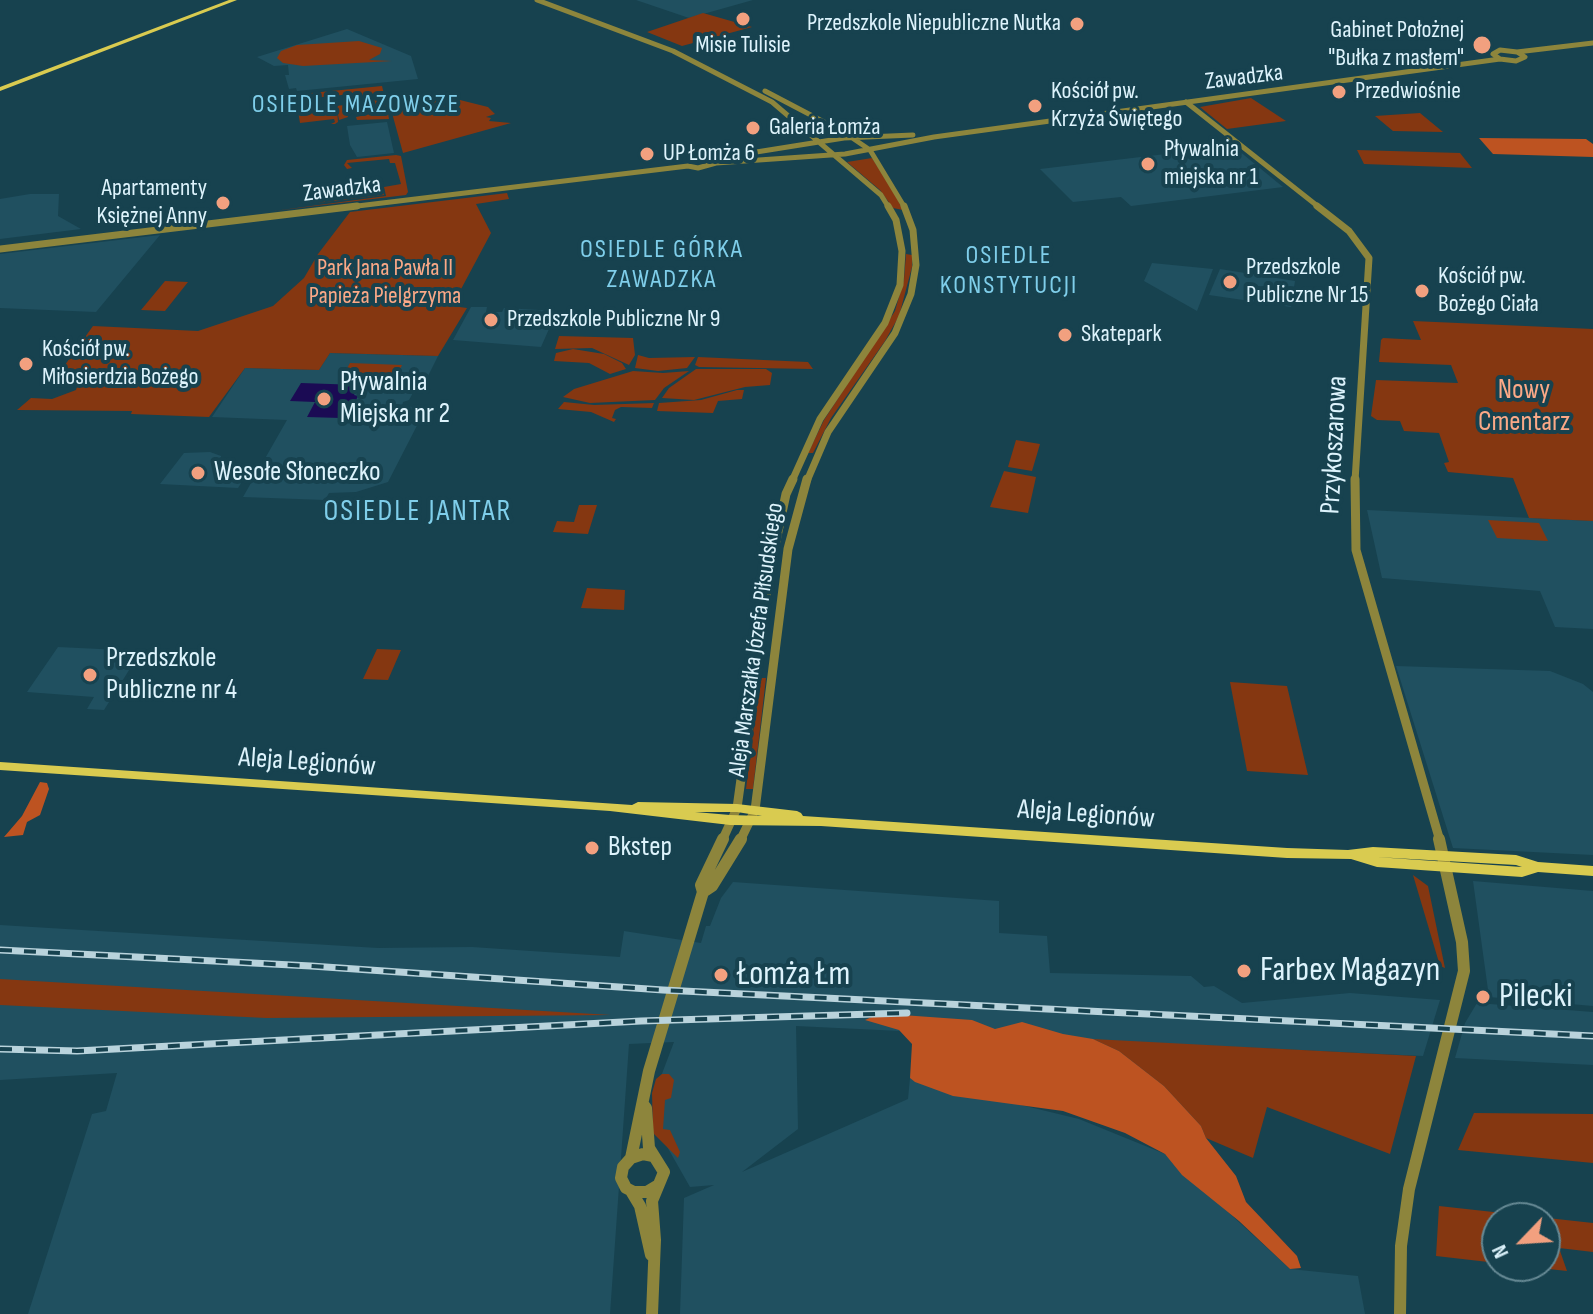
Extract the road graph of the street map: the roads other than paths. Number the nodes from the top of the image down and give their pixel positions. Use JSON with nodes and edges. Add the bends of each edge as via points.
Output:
{"nodes":[{"id":1,"x":226,"y":0,"type":"edge"},
{"id":2,"x":234,"y":0,"type":"edge"},
{"id":3,"x":537,"y":0,"type":"edge"},
{"id":4,"x":549,"y":0,"type":"edge"},
{"id":5,"x":1593,"y":45,"type":"edge"},
{"id":6,"x":1517,"y":52,"type":"junction"},
{"id":7,"x":1524,"y":56,"type":"junction"},
{"id":8,"x":1497,"y":57,"type":"junction"},
{"id":9,"x":30,"y":76,"type":"junction"},
{"id":10,"x":0,"y":87,"type":"edge"},
{"id":11,"x":1187,"y":102,"type":"junction"},
{"id":12,"x":1029,"y":123,"type":"junction"},
{"id":13,"x":884,"y":136,"type":"junction"},
{"id":14,"x":852,"y":137,"type":"junction"},
{"id":15,"x":818,"y":142,"type":"junction"},
{"id":16,"x":891,"y":145,"type":"junction"},
{"id":17,"x":870,"y":150,"type":"junction"},
{"id":18,"x":834,"y":155,"type":"junction"},
{"id":19,"x":706,"y":162,"type":"junction"},
{"id":20,"x":0,"y":247,"type":"edge"},
{"id":21,"x":0,"y":766,"type":"edge"},
{"id":22,"x":733,"y":814,"type":"junction"},
{"id":23,"x":753,"y":815,"type":"junction"},
{"id":24,"x":1445,"y":861,"type":"junction"},
{"id":25,"x":1593,"y":871,"type":"edge"},
{"id":26,"x":703,"y":892,"type":"junction"},
{"id":27,"x":643,"y":1104,"type":"junction"},
{"id":28,"x":653,"y":1156,"type":"junction"},
{"id":29,"x":631,"y":1158,"type":"junction"},
{"id":30,"x":657,"y":1186,"type":"junction"},
{"id":31,"x":631,"y":1191,"type":"junction"},
{"id":32,"x":652,"y":1259,"type":"junction"},
{"id":33,"x":652,"y":1314,"type":"edge"},
{"id":34,"x":1400,"y":1314,"type":"edge"}],
"edges":[{"from":1,"to":9,"type":"main road"},
{"from":2,"to":9,"type":"main road"},
{"from":3,"to":15,"type":"street","name":"Aleja Marszałka Józefa Piłsudskiego","via":[[733,79],[772,102]]},
{"from":4,"to":14,"type":"street","name":"Aleja Marszałka Józefa Piłsudskiego","via":[[700,58]]},
{"from":5,"to":6,"type":"street"},
{"from":5,"to":7,"type":"street"},
{"from":6,"to":7,"type":"street"},
{"from":6,"to":8,"type":"street","via":[[1500,50],[1494,52]]},
{"from":7,"to":8,"type":"street"},
{"from":8,"to":11,"type":"street","name":"Zawadzka"},
{"from":9,"to":10,"type":"main road"},
{"from":11,"to":12,"type":"street","name":"Zawadzka"},
{"from":11,"to":24,"type":"street","name":"Przykoszarowa","via":[[1354,235],[1368,254],[1355,542]]},
{"from":12,"to":13,"type":"street","name":"Zawadzka"},
{"from":12,"to":16,"type":"street","name":"Zawadzka"},
{"from":13,"to":14,"type":"street","name":"Zawadzka"},
{"from":13,"to":16,"type":"street","via":[[883,142]]},
{"from":14,"to":15,"type":"street","name":"Zawadzka"},
{"from":14,"to":17,"type":"street","name":"Aleja Marszałka Józefa Piłsudskiego"},
{"from":15,"to":18,"type":"street","name":"Aleja Marszałka Józefa Piłsudskiego"},
{"from":15,"to":19,"type":"street","name":"Zawadzka"},
{"from":16,"to":17,"type":"street","name":"Zawadzka"},
{"from":17,"to":18,"type":"street","name":"Zawadzka"},
{"from":17,"to":23,"type":"street","name":"Aleja Marszałka Józefa Piłsudskiego","via":[[902,200],[913,230],[913,284],[895,333],[820,445],[797,507]]},
{"from":18,"to":19,"type":"street","name":"Zawadzka"},
{"from":18,"to":22,"type":"street","name":"Aleja Marszałka Józefa Piłsudskiego","via":[[891,209],[901,242],[901,277],[885,323],[820,419],[786,494]]},
{"from":19,"to":20,"type":"street","name":"Zawadzka","via":[[698,168],[688,164]]},
{"from":21,"to":22,"type":"main road","name":"Aleja Legionów"},
{"from":22,"to":23,"type":"main road","name":"Aleja Legionów"},
{"from":22,"to":26,"type":"street","name":"Aleja Marszałka Józefa Piłsudskiego","via":[[709,864]]},
{"from":23,"to":24,"type":"main road","name":"Aleja Legionów","via":[[1348,855],[1377,862]]},
{"from":23,"to":26,"type":"street","name":"Aleja Marszałka Józefa Piłsudskiego","via":[[712,886]]},
{"from":24,"to":25,"type":"main road","name":"Aleja Legionów","via":[[1522,872],[1538,867]]},
{"from":24,"to":34,"type":"street","via":[[1462,942],[1463,981],[1409,1189]]},
{"from":26,"to":27,"type":"street","name":"Aleja Marszałka Józefa Piłsudskiego"},
{"from":27,"to":28,"type":"street","name":"Aleja Marszałka Józefa Piłsudskiego"},
{"from":27,"to":29,"type":"street","name":"Aleja Marszałka Józefa Piłsudskiego"},
{"from":28,"to":29,"type":"street"},
{"from":28,"to":30,"type":"street","name":"Aleja Marszałka Józefa Piłsudskiego","via":[[663,1168]]},
{"from":29,"to":31,"type":"street","name":"Aleja Marszałka Józefa Piłsudskiego","via":[[621,1175]]},
{"from":30,"to":31,"type":"street","via":[[647,1192]]},
{"from":30,"to":32,"type":"street","name":"Aleja Marszałka Józefa Piłsudskiego"},
{"from":31,"to":32,"type":"street","name":"Aleja Marszałka Józefa Piłsudskiego","via":[[640,1206]]},
{"from":32,"to":33,"type":"street","name":"Aleja Marszałka Józefa Piłsudskiego"}]}
